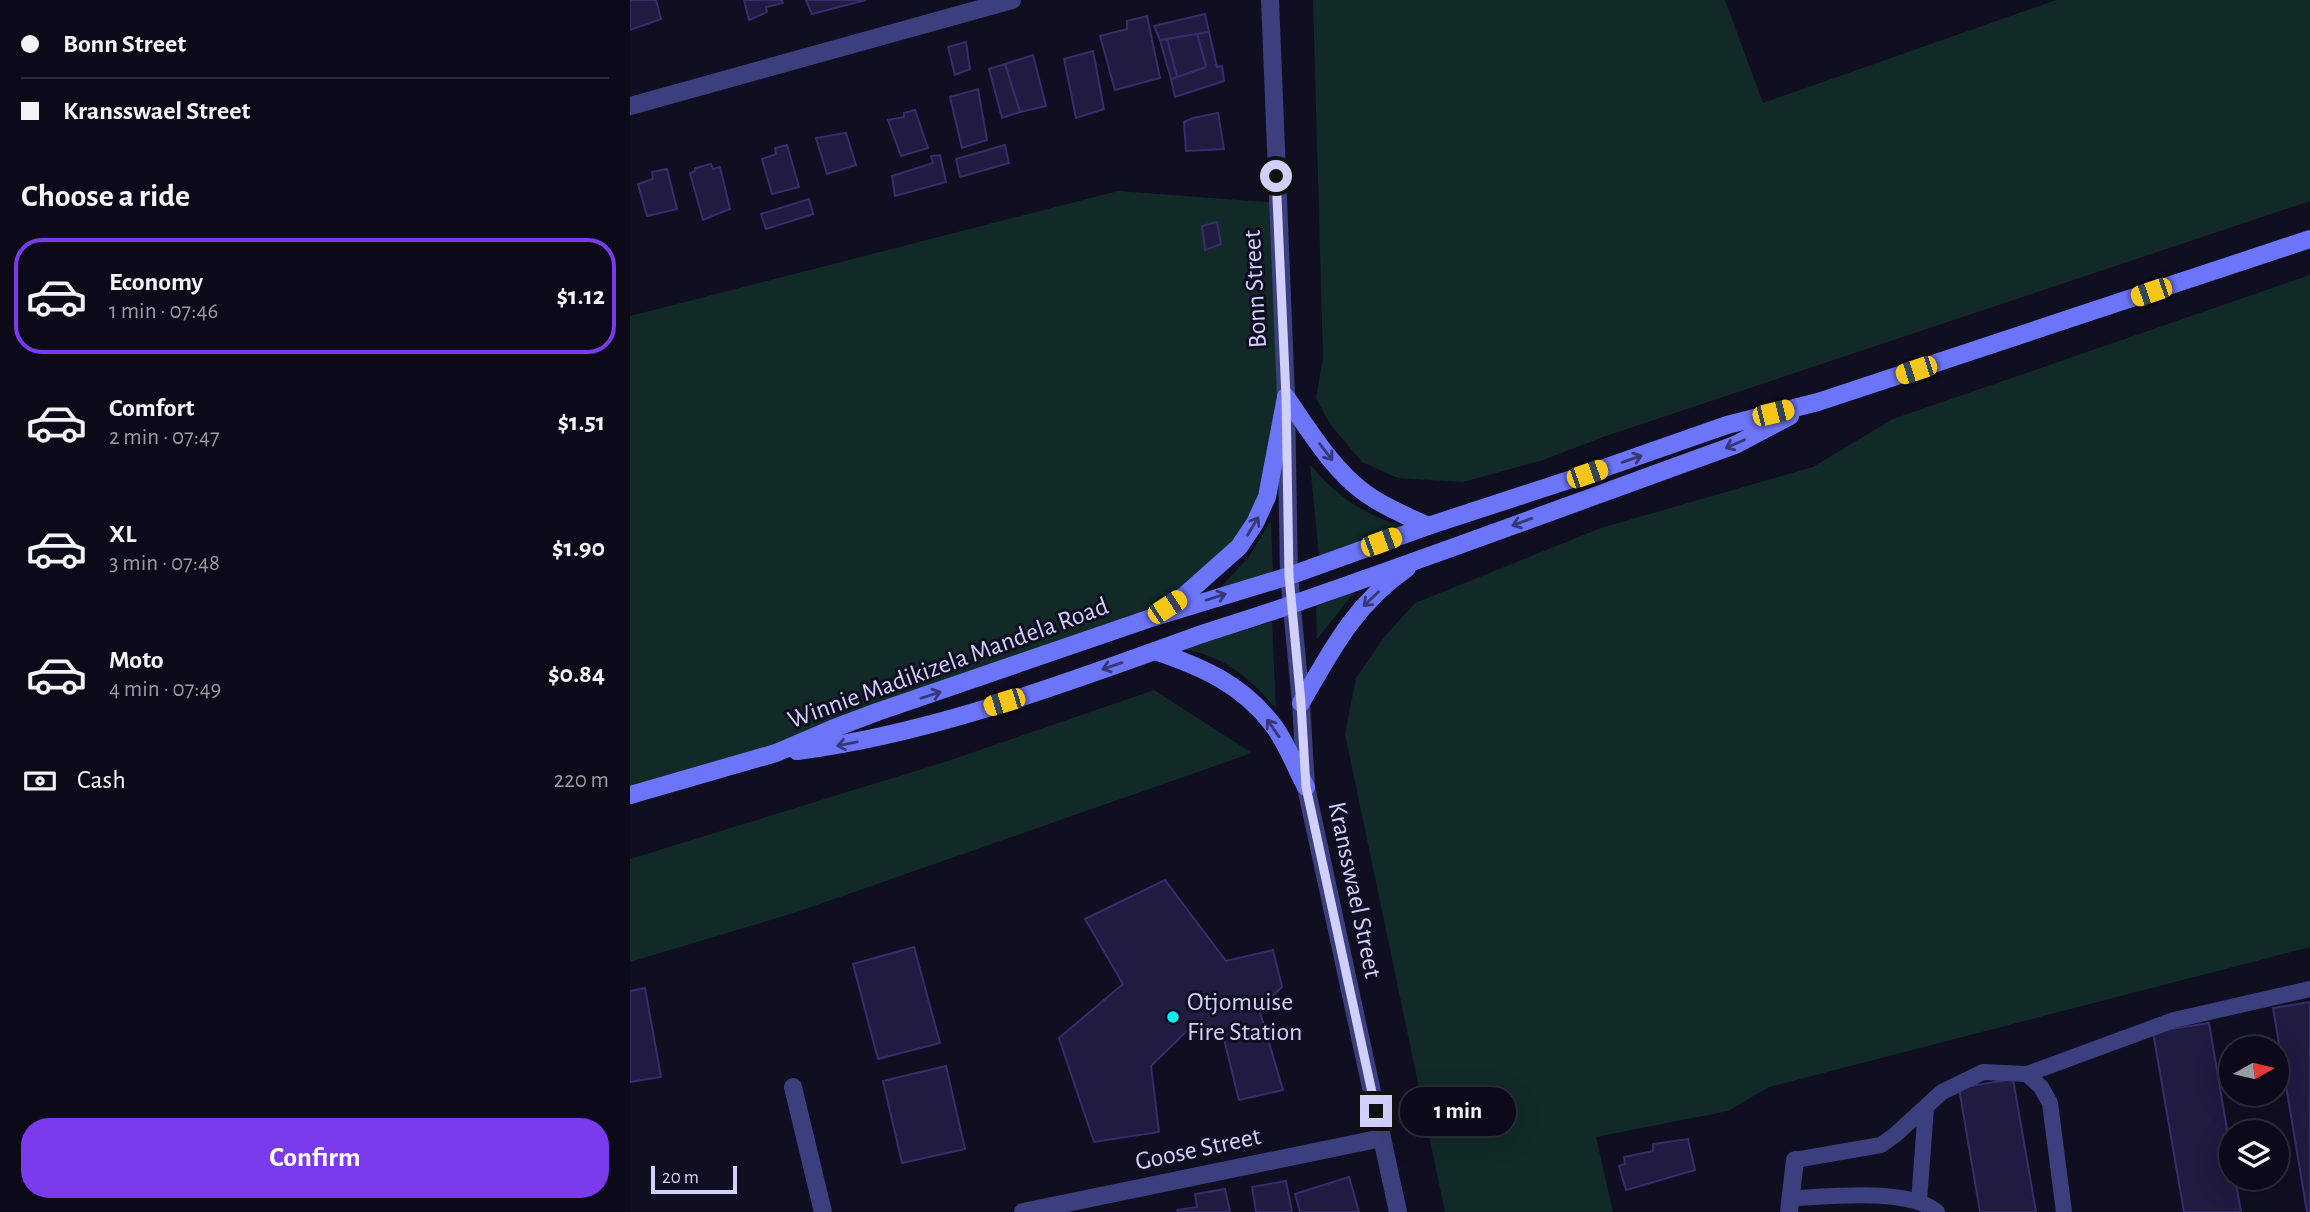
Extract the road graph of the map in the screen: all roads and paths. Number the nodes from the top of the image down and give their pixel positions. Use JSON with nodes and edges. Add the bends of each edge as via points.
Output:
{"nodes":[{"id":1,"x":1012,"y":0,"type":"edge"},
{"id":2,"x":1270,"y":0,"type":"edge"},
{"id":3,"x":947,"y":8,"type":"edge"},
{"id":4,"x":630,"y":106,"type":"edge"},
{"id":5,"x":2310,"y":239,"type":"edge"},
{"id":6,"x":1286,"y":397,"type":"junction"},
{"id":7,"x":1818,"y":402,"type":"junction"},
{"id":8,"x":1428,"y":526,"type":"junction"},
{"id":9,"x":1425,"y":556,"type":"junction"},
{"id":10,"x":1289,"y":576,"type":"junction"},
{"id":11,"x":1292,"y":604,"type":"junction"},
{"id":12,"x":1148,"y":619,"type":"junction"},
{"id":13,"x":1155,"y":651,"type":"junction"},
{"id":14,"x":1301,"y":703,"type":"junction"},
{"id":15,"x":776,"y":754,"type":"junction"},
{"id":16,"x":1306,"y":787,"type":"junction"},
{"id":17,"x":630,"y":795,"type":"edge"},
{"id":18,"x":2310,"y":989,"type":"edge"},
{"id":19,"x":2027,"y":1074,"type":"junction"},
{"id":20,"x":793,"y":1087,"type":"dead end"},
{"id":21,"x":1926,"y":1108,"type":"junction"},
{"id":22,"x":1382,"y":1138,"type":"junction"},
{"id":23,"x":1795,"y":1160,"type":"joint"},
{"id":24,"x":1919,"y":1201,"type":"junction"},
{"id":25,"x":1790,"y":1205,"type":"edge"},
{"id":26,"x":823,"y":1212,"type":"edge"},
{"id":27,"x":1023,"y":1212,"type":"edge"},
{"id":28,"x":1398,"y":1212,"type":"edge"},
{"id":29,"x":1937,"y":1212,"type":"edge"},
{"id":30,"x":2064,"y":1212,"type":"edge"}],
"edges":[{"from":1,"to":3,"type":"street"},
{"from":2,"to":6,"type":"street","name":"Bonn Street"},
{"from":3,"to":4,"type":"street"},
{"from":5,"to":7,"type":"main road","name":"Winnie Madikizela Mandela Road"},
{"from":6,"to":8,"type":"main road","one_way":true,"via":[[1337,467],[1362,492]]},
{"from":6,"to":10,"type":"street","name":"Bonn Street"},
{"from":12,"to":6,"type":"main road","one_way":true,"via":[[1185,595],[1239,547],[1255,523],[1267,497]]},
{"from":8,"to":7,"type":"main road","name":"Winnie Madikizela Mandela Road","one_way":true,"via":[[1727,425]]},
{"from":7,"to":9,"type":"main road","name":"Winnie Madikizela Mandela Road","one_way":true,"via":[[1735,444]]},
{"from":8,"to":10,"type":"main road","name":"Winnie Madikizela Mandela Road"},
{"from":9,"to":11,"type":"main road","name":"Winnie Madikizela Mandela Road"},
{"from":9,"to":14,"type":"main road","one_way":true,"via":[[1396,576],[1349,622]]},
{"from":10,"to":11,"type":"street","name":"Kransswael Street"},
{"from":12,"to":10,"type":"main road","name":"Winnie Madikizela Mandela Road","one_way":true},
{"from":11,"to":13,"type":"main road","name":"Winnie Madikizela Mandela Road"},
{"from":11,"to":14,"type":"street","name":"Kransswael Street"},
{"from":15,"to":12,"type":"main road","name":"Winnie Madikizela Mandela Road","one_way":true,"via":[[866,716]]},
{"from":13,"to":15,"type":"main road","name":"Winnie Madikizela Mandela Road","one_way":true,"via":[[929,724],[839,746]]},
{"from":16,"to":13,"type":"main road","one_way":true,"via":[[1273,725],[1237,688],[1198,666]]},
{"from":14,"to":16,"type":"street","name":"Kransswael Street"},
{"from":15,"to":17,"type":"main road","name":"Winnie Madikizela Mandela Road"},
{"from":16,"to":22,"type":"street","name":"Kransswael Street"},
{"from":18,"to":19,"type":"lane","via":[[2174,1020]]},
{"from":19,"to":21,"type":"lane","via":[[1983,1072],[1942,1093]]},
{"from":19,"to":30,"type":"lane","via":[[2050,1103]]},
{"from":20,"to":26,"type":"street"},
{"from":21,"to":23,"type":"lane","via":[[1881,1145]]},
{"from":21,"to":24,"type":"lane"},
{"from":22,"to":27,"type":"street","name":"Goose Street"},
{"from":22,"to":28,"type":"street","name":"Kransswael Street"},
{"from":23,"to":25,"type":"street"},
{"from":24,"to":25,"type":"lane","via":[[1876,1195]]},
{"from":24,"to":29,"type":"lane"}]}
